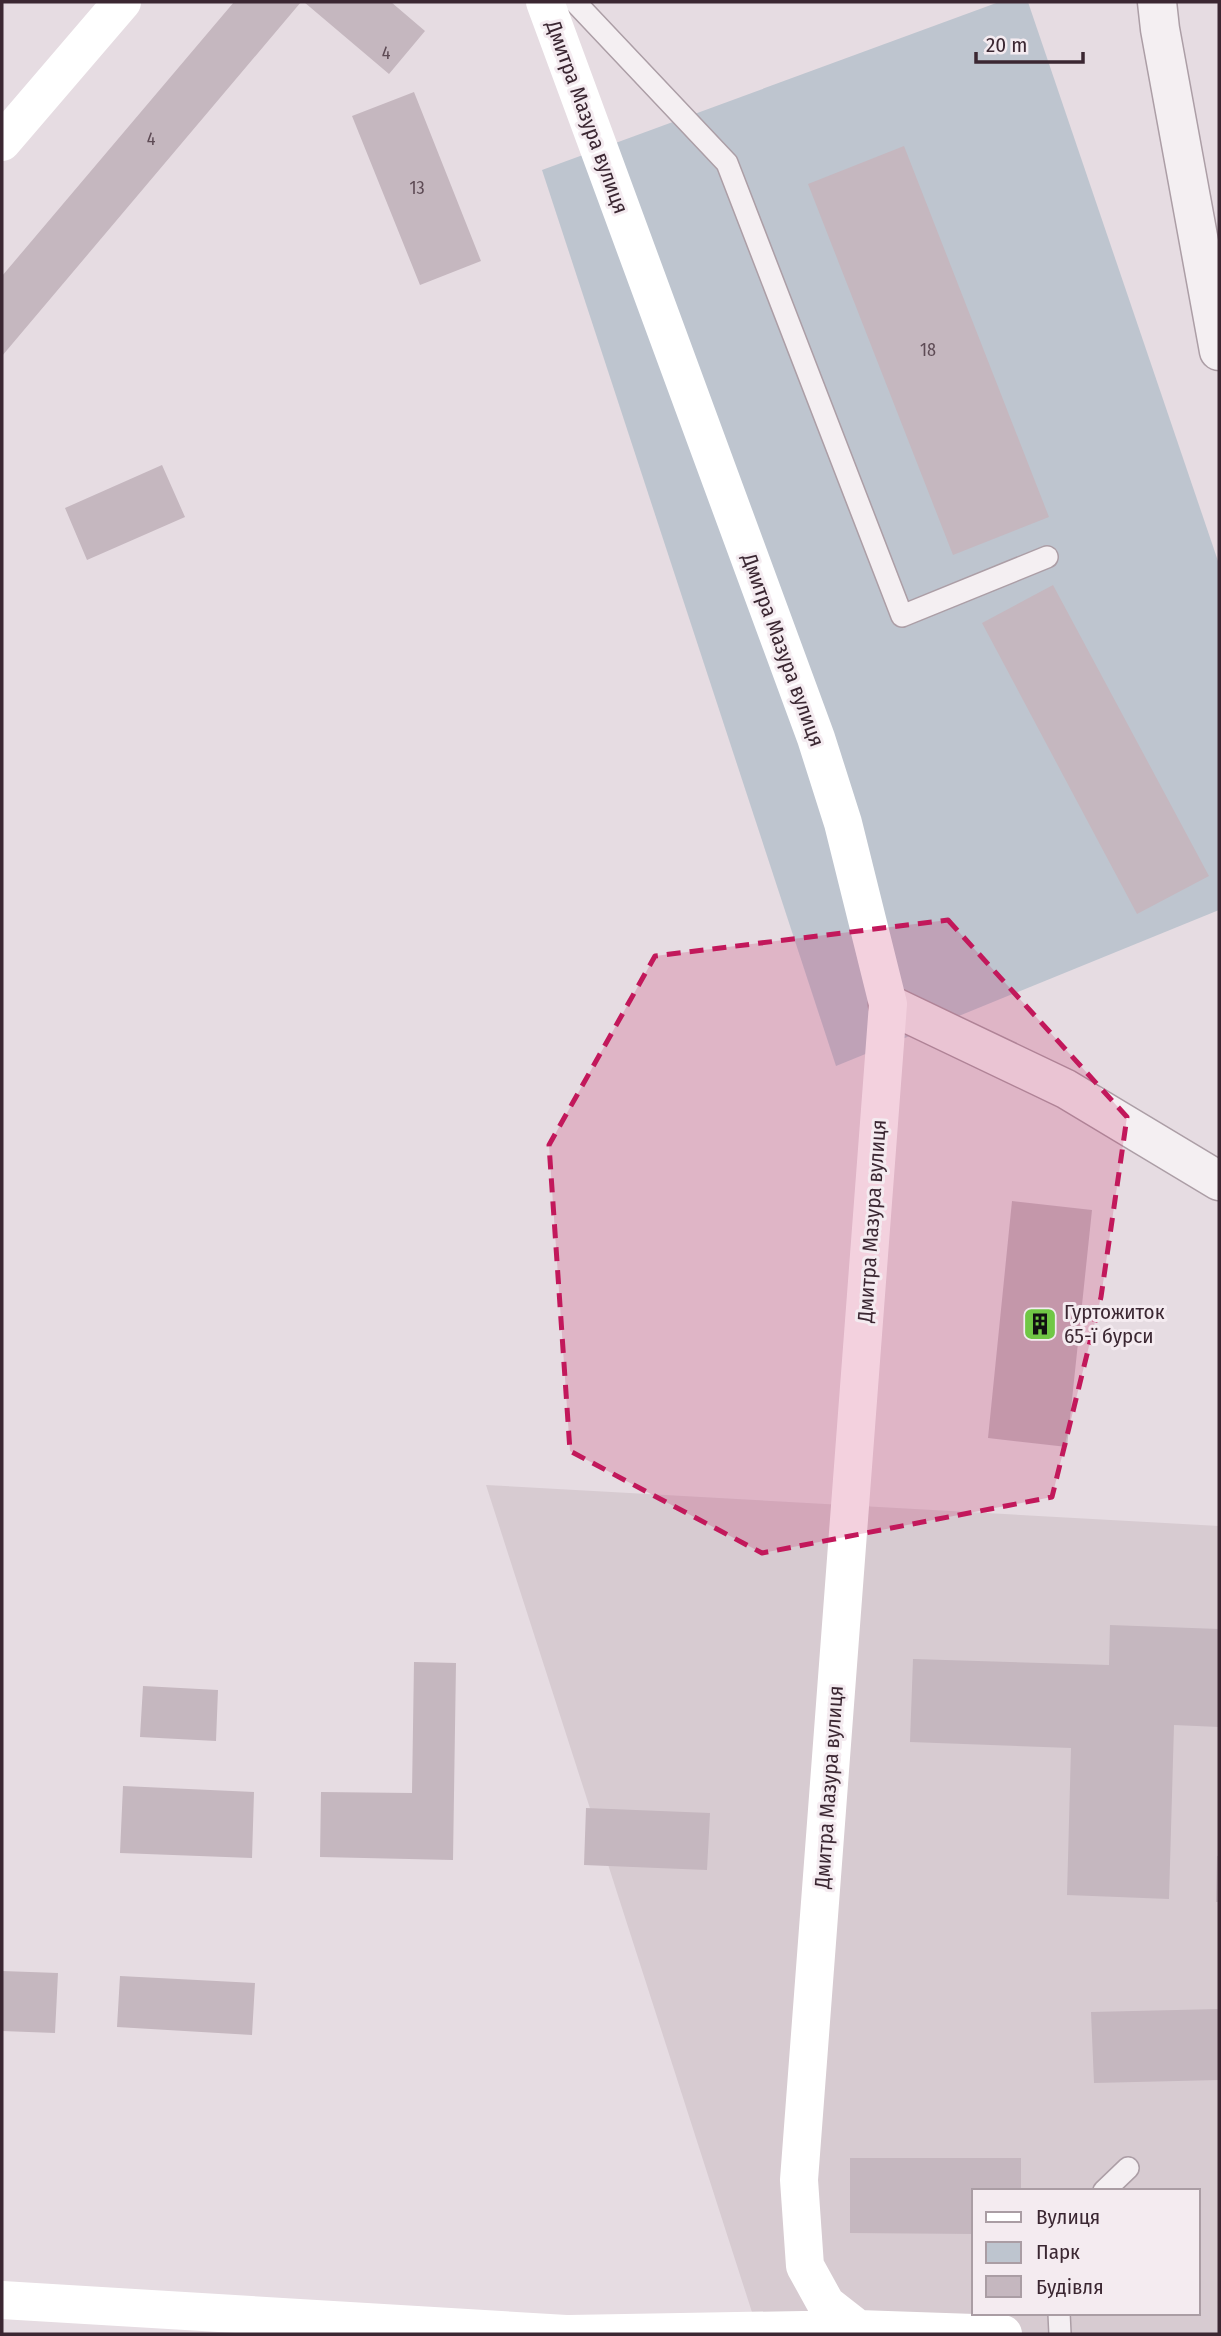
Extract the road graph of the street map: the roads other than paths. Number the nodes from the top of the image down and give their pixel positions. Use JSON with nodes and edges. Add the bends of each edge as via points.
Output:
{"nodes":[{"id":1,"x":122,"y":2,"type":"edge"},
{"id":2,"x":545,"y":2,"type":"edge"},
{"id":3,"x":575,"y":2,"type":"edge"},
{"id":4,"x":1157,"y":2,"type":"edge"},
{"id":5,"x":2,"y":142,"type":"edge"},
{"id":6,"x":1219,"y":351,"type":"edge"},
{"id":7,"x":1047,"y":556,"type":"dead end"},
{"id":8,"x":888,"y":1004,"type":"junction"},
{"id":9,"x":1219,"y":1181,"type":"edge"},
{"id":10,"x":1128,"y":2168,"type":"dead end"},
{"id":11,"x":1106,"y":2189,"type":"edge"},
{"id":12,"x":2,"y":2300,"type":"edge"},
{"id":13,"x":1059,"y":2315,"type":"edge"},
{"id":14,"x":858,"y":2329,"type":"junction"},
{"id":15,"x":568,"y":2334,"type":"edge"},
{"id":16,"x":1003,"y":2334,"type":"edge"},
{"id":17,"x":1060,"y":2334,"type":"edge"}],
"edges":[{"from":1,"to":5,"type":"street"},
{"from":2,"to":8,"type":"street","name":"Дмитра Мазура вулиця","via":[[816,738],[843,823]]},
{"from":3,"to":7,"type":"lane","via":[[727,163],[902,616]]},
{"from":4,"to":6,"type":"street"},
{"from":8,"to":9,"type":"street","via":[[1066,1089]]},
{"from":8,"to":14,"type":"street","name":"Дмитра Мазура вулиця","via":[[799,2180],[805,2266],[825,2304]]},
{"from":10,"to":11,"type":"lane"},
{"from":12,"to":15,"type":"street"},
{"from":13,"to":17,"type":"lane"},
{"from":14,"to":15,"type":"street"},
{"from":14,"to":16,"type":"street"}]}
